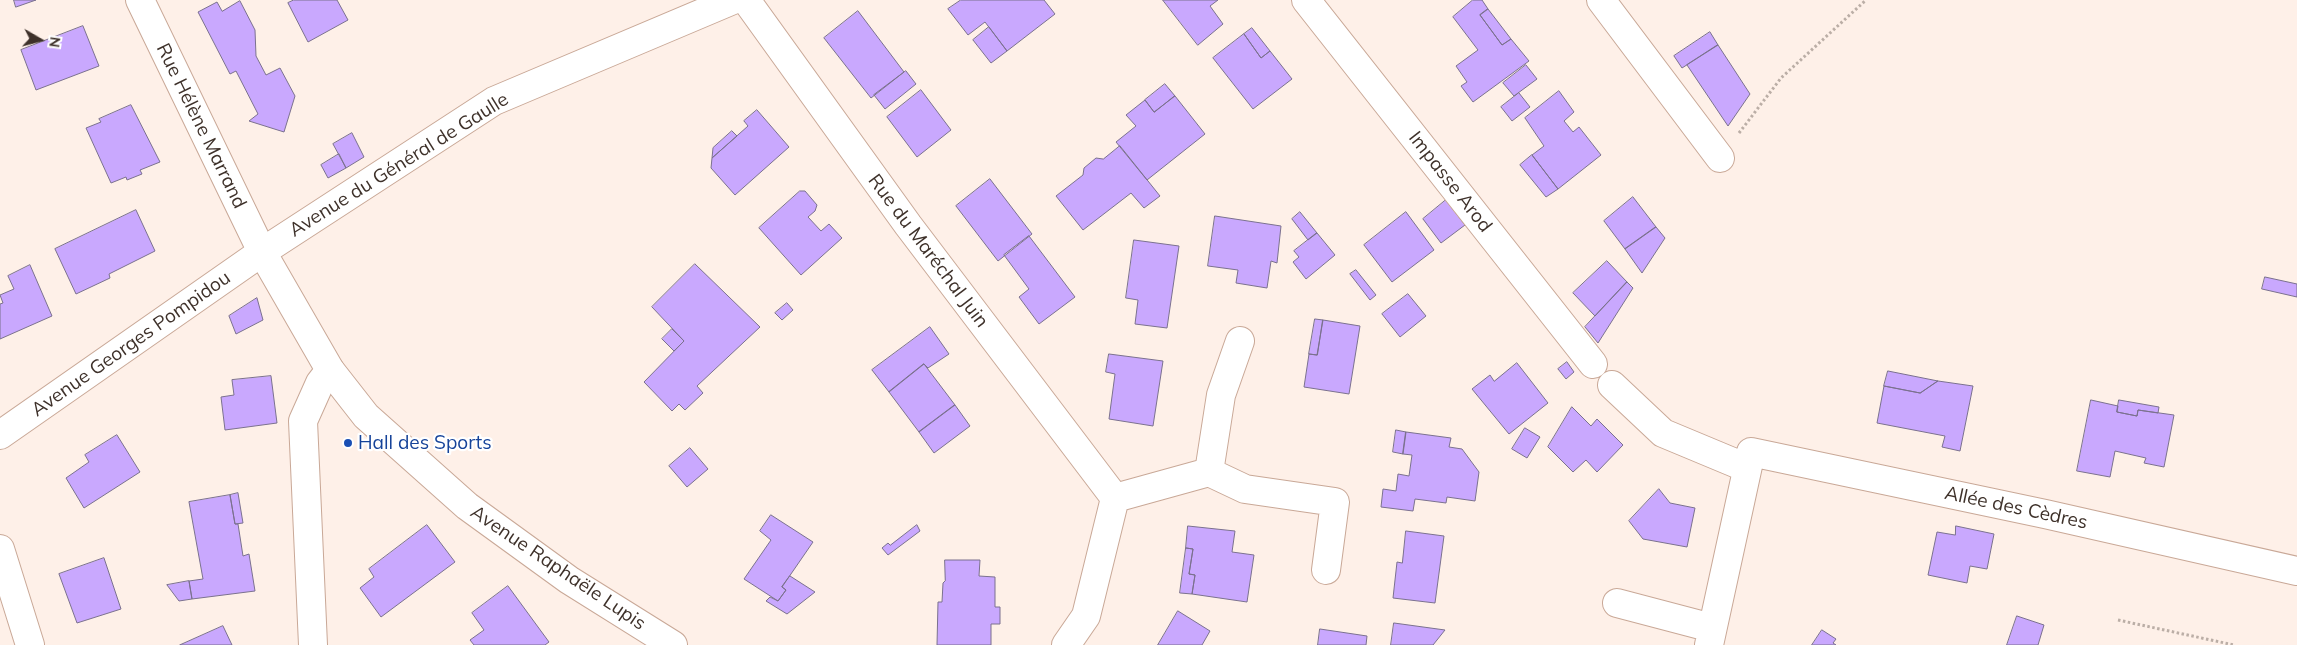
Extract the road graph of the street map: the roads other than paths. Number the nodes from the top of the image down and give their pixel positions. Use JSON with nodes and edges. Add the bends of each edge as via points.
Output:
{"nodes":[{"id":1,"x":140,"y":0,"type":"edge"},
{"id":2,"x":732,"y":0,"type":"edge"},
{"id":3,"x":746,"y":0,"type":"edge"},
{"id":4,"x":1306,"y":0,"type":"edge"},
{"id":5,"x":1601,"y":0,"type":"edge"},
{"id":6,"x":1720,"y":158,"type":"road end"},
{"id":7,"x":262,"y":252,"type":"junction"},
{"id":8,"x":1240,"y":341,"type":"dead end"},
{"id":9,"x":1593,"y":364,"type":"dead end"},
{"id":10,"x":330,"y":370,"type":"junction"},
{"id":11,"x":1612,"y":385,"type":"dead end"},
{"id":12,"x":0,"y":435,"type":"edge"},
{"id":13,"x":1747,"y":468,"type":"junction"},
{"id":14,"x":1209,"y":472,"type":"junction"},
{"id":15,"x":1115,"y":498,"type":"junction"},
{"id":16,"x":0,"y":549,"type":"edge"},
{"id":17,"x":1326,"y":570,"type":"dead end"},
{"id":18,"x":2297,"y":571,"type":"edge"},
{"id":19,"x":1617,"y":603,"type":"dead end"},
{"id":20,"x":1711,"y":636,"type":"edge"},
{"id":21,"x":30,"y":645,"type":"edge"},
{"id":22,"x":313,"y":645,"type":"edge"},
{"id":23,"x":673,"y":645,"type":"edge"},
{"id":24,"x":1066,"y":645,"type":"edge"}],
"edges":[{"from":1,"to":7,"type":"street","name":"Rue Hélène Marrand"},
{"from":2,"to":7,"type":"street","name":"Avenue du Général de Gaulle","via":[[494,101]]},
{"from":3,"to":15,"type":"street","name":"Rue du Maréchal Juin","via":[[908,225]]},
{"from":4,"to":9,"type":"street","name":"Impasse Arod"},
{"from":5,"to":6,"type":"street"},
{"from":7,"to":10,"type":"street","name":"Avenue Raphaële Lupis"},
{"from":7,"to":12,"type":"street","name":"Avenue Georges Pompidou"},
{"from":8,"to":14,"type":"street","via":[[1221,395]]},
{"from":10,"to":22,"type":"street","via":[[320,382],[303,421]]},
{"from":10,"to":23,"type":"street","name":"Avenue Raphaële Lupis","via":[[366,416],[466,506],[569,580]]},
{"from":11,"to":13,"type":"street","via":[[1663,433]]},
{"from":13,"to":18,"type":"street","name":"Allée des Cèdres","via":[[1751,452]]},
{"from":13,"to":20,"type":"street","name":"Allée des Cèdres"},
{"from":14,"to":15,"type":"street"},
{"from":14,"to":17,"type":"street","via":[[1245,489],[1335,502]]},
{"from":15,"to":24,"type":"street","via":[[1086,616]]},
{"from":16,"to":21,"type":"street"},
{"from":19,"to":20,"type":"street","name":"Allée des Cèdres"}]}
